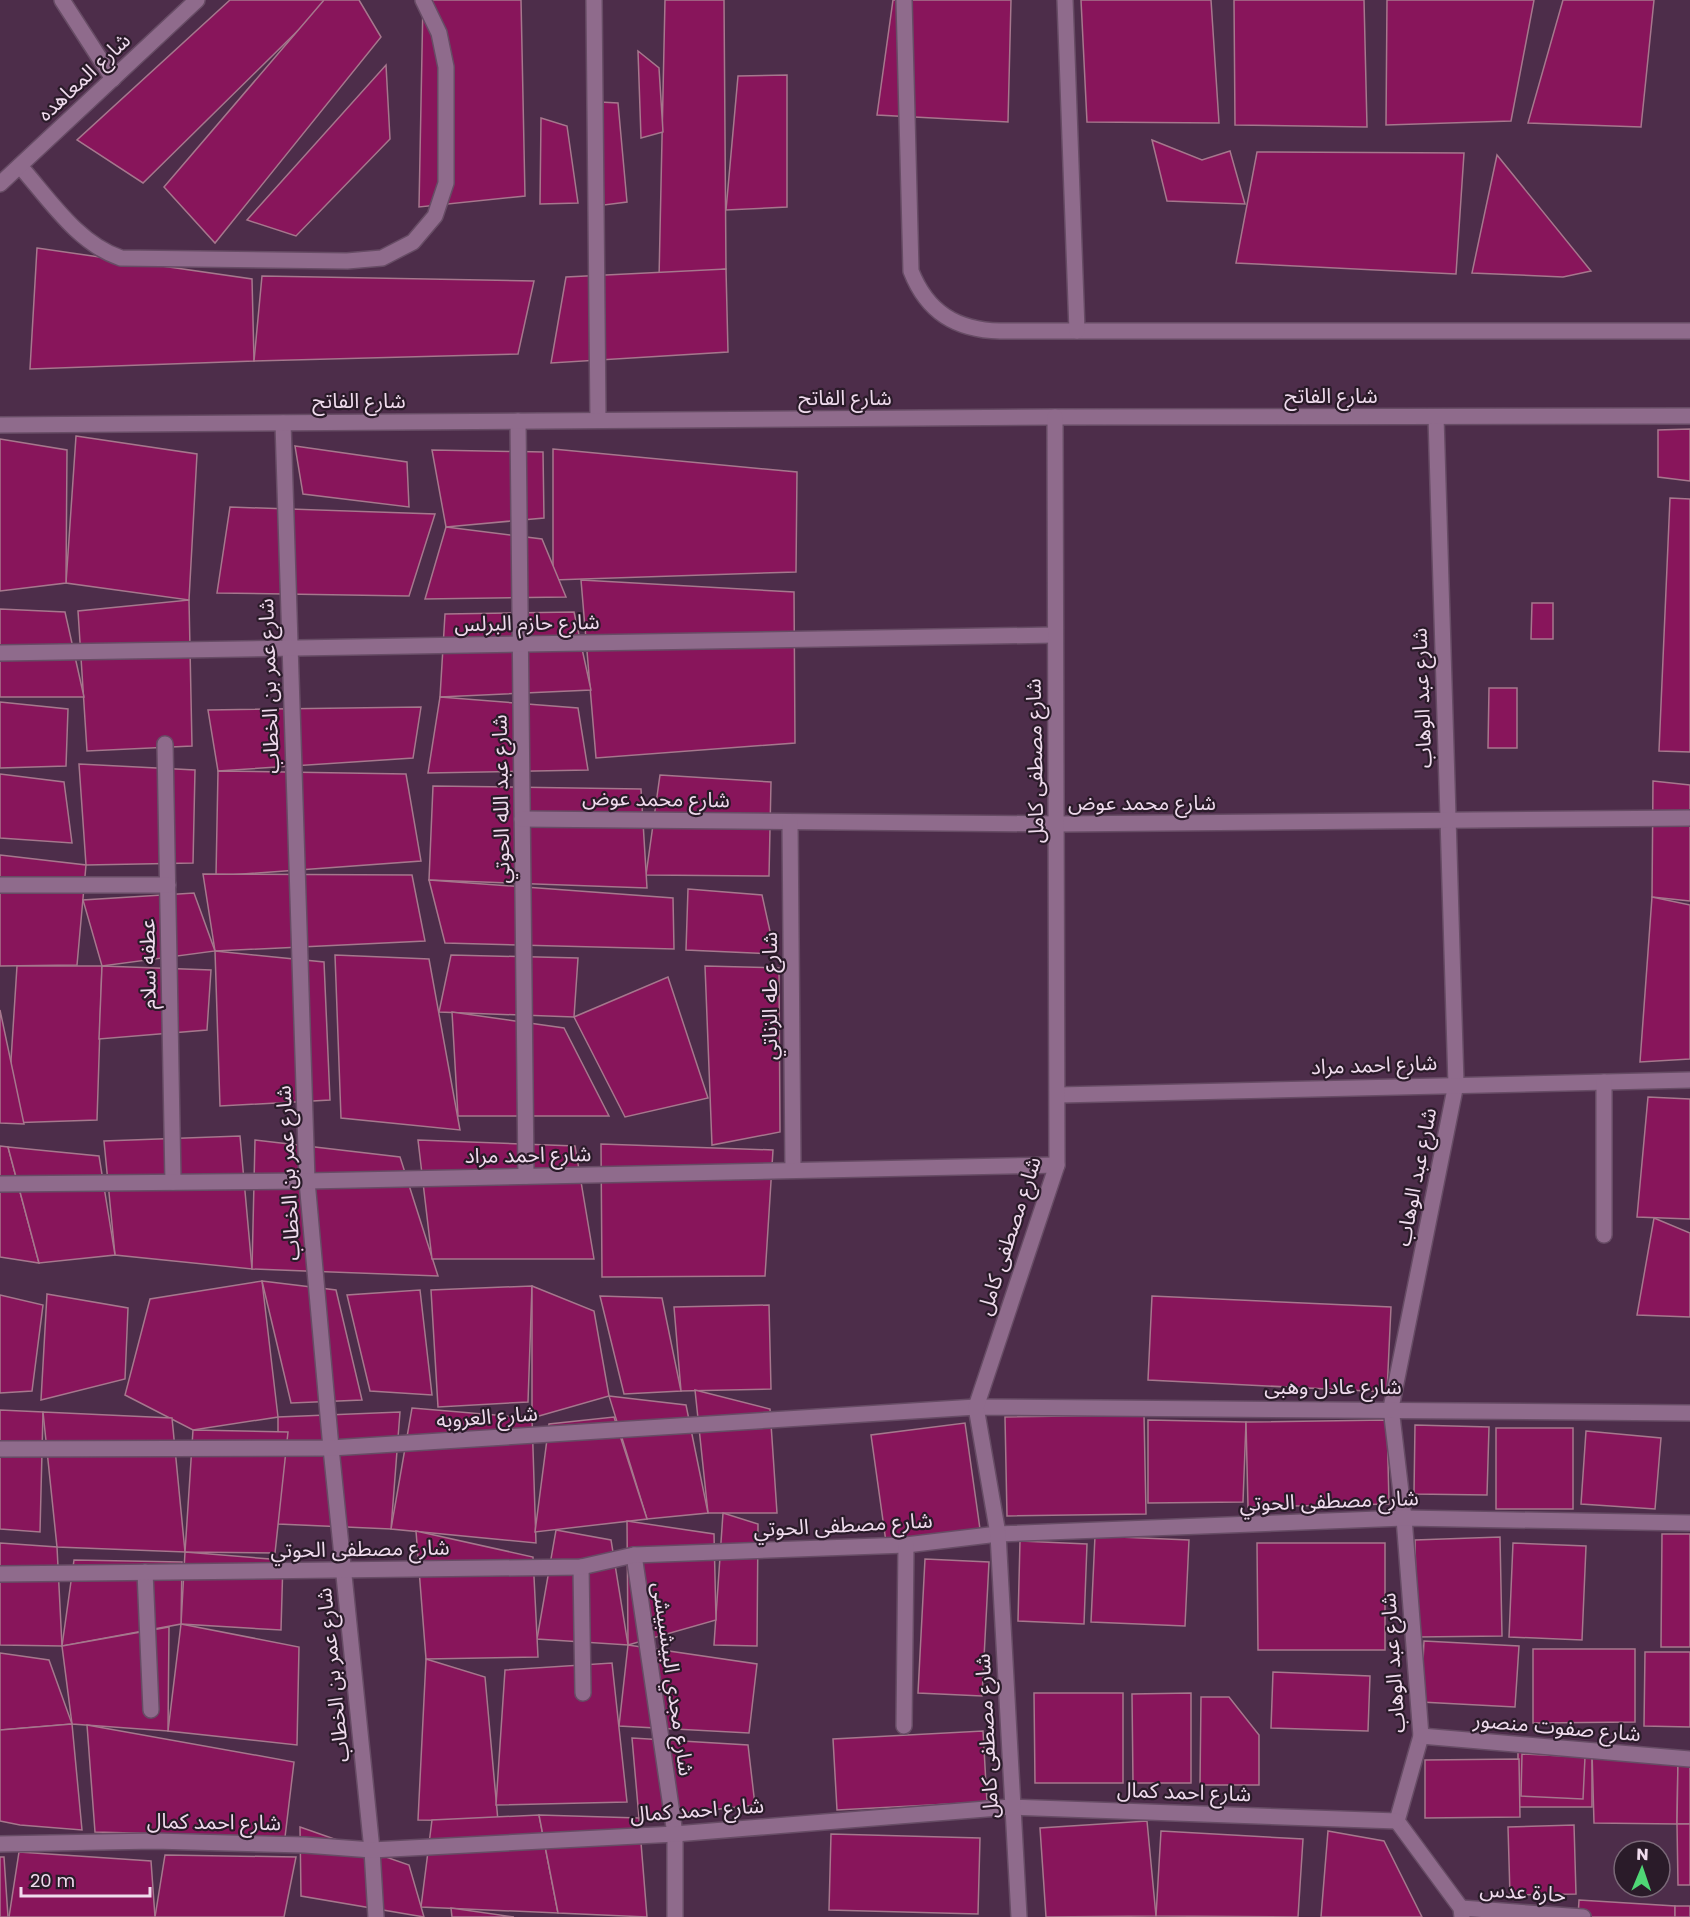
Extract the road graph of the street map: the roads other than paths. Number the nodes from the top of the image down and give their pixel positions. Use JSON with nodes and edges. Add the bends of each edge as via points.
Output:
{"nodes":[{"id":1,"x":62,"y":0,"type":"edge"},
{"id":2,"x":197,"y":0,"type":"edge"},
{"id":3,"x":423,"y":0,"type":"edge"},
{"id":4,"x":594,"y":0,"type":"edge"},
{"id":5,"x":904,"y":0,"type":"edge"},
{"id":6,"x":1065,"y":0,"type":"edge"},
{"id":7,"x":113,"y":79,"type":"junction"},
{"id":8,"x":20,"y":166,"type":"junction"},
{"id":9,"x":0,"y":184,"type":"edge"},
{"id":10,"x":1077,"y":331,"type":"junction"},
{"id":11,"x":1690,"y":331,"type":"edge"},
{"id":12,"x":1690,"y":416,"type":"edge"},
{"id":13,"x":1055,"y":417,"type":"junction"},
{"id":14,"x":1436,"y":417,"type":"junction"},
{"id":15,"x":598,"y":420,"type":"junction"},
{"id":16,"x":518,"y":421,"type":"junction"},
{"id":17,"x":283,"y":423,"type":"junction"},
{"id":18,"x":0,"y":425,"type":"edge"},
{"id":19,"x":1054,"y":635,"type":"junction"},
{"id":20,"x":520,"y":645,"type":"junction"},
{"id":21,"x":289,"y":649,"type":"junction"},
{"id":22,"x":0,"y":653,"type":"edge"},
{"id":23,"x":165,"y":744,"type":"dead end"},
{"id":24,"x":1690,"y":818,"type":"edge"},
{"id":25,"x":522,"y":819,"type":"junction"},
{"id":26,"x":790,"y":822,"type":"junction"},
{"id":27,"x":1447,"y":822,"type":"junction"},
{"id":28,"x":1057,"y":825,"type":"junction"},
{"id":29,"x":0,"y":885,"type":"edge"},
{"id":30,"x":168,"y":885,"type":"junction"},
{"id":31,"x":1690,"y":1080,"type":"edge"},
{"id":32,"x":1604,"y":1082,"type":"junction"},
{"id":33,"x":1456,"y":1084,"type":"junction"},
{"id":34,"x":1059,"y":1095,"type":"junction"},
{"id":35,"x":1058,"y":1165,"type":"junction"},
{"id":36,"x":792,"y":1170,"type":"junction"},
{"id":37,"x":526,"y":1176,"type":"junction"},
{"id":38,"x":307,"y":1181,"type":"junction"},
{"id":39,"x":173,"y":1182,"type":"junction"},
{"id":40,"x":0,"y":1184,"type":"edge"},
{"id":41,"x":1604,"y":1235,"type":"dead end"},
{"id":42,"x":976,"y":1407,"type":"junction"},
{"id":43,"x":1391,"y":1408,"type":"junction"},
{"id":44,"x":1690,"y":1413,"type":"edge"},
{"id":45,"x":331,"y":1448,"type":"junction"},
{"id":46,"x":0,"y":1449,"type":"edge"},
{"id":47,"x":1404,"y":1518,"type":"junction"},
{"id":48,"x":1690,"y":1523,"type":"edge"},
{"id":49,"x":998,"y":1534,"type":"junction"},
{"id":50,"x":906,"y":1545,"type":"junction"},
{"id":51,"x":634,"y":1555,"type":"junction"},
{"id":52,"x":581,"y":1568,"type":"junction"},
{"id":53,"x":343,"y":1571,"type":"junction"},
{"id":54,"x":146,"y":1572,"type":"junction"},
{"id":55,"x":0,"y":1574,"type":"edge"},
{"id":56,"x":583,"y":1693,"type":"dead end"},
{"id":57,"x":150,"y":1710,"type":"dead end"},
{"id":58,"x":904,"y":1726,"type":"dead end"},
{"id":59,"x":1421,"y":1736,"type":"junction"},
{"id":60,"x":1690,"y":1760,"type":"edge"},
{"id":61,"x":1011,"y":1807,"type":"junction"},
{"id":62,"x":1397,"y":1821,"type":"junction"},
{"id":63,"x":675,"y":1834,"type":"junction"},
{"id":64,"x":0,"y":1844,"type":"edge"},
{"id":65,"x":372,"y":1850,"type":"junction"},
{"id":66,"x":1462,"y":1913,"type":"edge"},
{"id":67,"x":376,"y":1917,"type":"edge"},
{"id":68,"x":675,"y":1917,"type":"edge"},
{"id":69,"x":1019,"y":1917,"type":"edge"},
{"id":70,"x":1583,"y":1917,"type":"edge"}],
"edges":[{"from":1,"to":7,"type":"street"},
{"from":2,"to":7,"type":"street","name":"شارع المعاهده"},
{"from":3,"to":8,"type":"street","via":[[439,33],[446,67],[446,183],[435,216],[413,242],[382,258],[121,258],[104,253],[87,241]]},
{"from":4,"to":15,"type":"street"},
{"from":5,"to":10,"type":"street","via":[[911,271],[918,288],[941,315],[959,325],[979,330]]},
{"from":6,"to":10,"type":"street"},
{"from":7,"to":8,"type":"street","name":"شارع المعاهده"},
{"from":8,"to":9,"type":"street","name":"شارع المعاهده"},
{"from":10,"to":11,"type":"street"},
{"from":12,"to":14,"type":"street","name":"شارع الفاتح"},
{"from":13,"to":14,"type":"street","name":"شارع الفاتح"},
{"from":13,"to":15,"type":"street","name":"شارع الفاتح"},
{"from":13,"to":19,"type":"street","name":"شارع مصطفى كامل"},
{"from":14,"to":27,"type":"street","name":"شارع عبد الوهاب"},
{"from":15,"to":16,"type":"street","name":"شارع الفاتح"},
{"from":16,"to":17,"type":"street","name":"شارع الفاتح"},
{"from":16,"to":20,"type":"street","name":"شارع عبد الله الحوتي"},
{"from":17,"to":18,"type":"street","name":"شارع الفاتح"},
{"from":17,"to":21,"type":"street","name":"شارع عمر بن الخطاب"},
{"from":19,"to":20,"type":"street","name":"شارع حازم البرلس"},
{"from":19,"to":28,"type":"street","name":"شارع مصطفى كامل"},
{"from":20,"to":21,"type":"street","name":"شارع حازم البرلس"},
{"from":20,"to":25,"type":"street","name":"شارع عبد الله الحوتي"},
{"from":21,"to":22,"type":"street","name":"شارع حازم البرلس"},
{"from":21,"to":38,"type":"street","name":"شارع عمر بن الخطاب"},
{"from":23,"to":30,"type":"street","name":"عطفه سلام"},
{"from":24,"to":27,"type":"street","name":"شارع محمد عوض"},
{"from":25,"to":26,"type":"street","name":"شارع محمد عوض"},
{"from":25,"to":37,"type":"street","name":"شارع عبد الله الحوتي"},
{"from":26,"to":28,"type":"street","name":"شارع محمد عوض"},
{"from":26,"to":36,"type":"street","name":"شارع طه الزناتي"},
{"from":27,"to":28,"type":"street","name":"شارع محمد عوض"},
{"from":27,"to":33,"type":"street","name":"شارع عبد الوهاب"},
{"from":28,"to":34,"type":"street","name":"شارع مصطفى كامل"},
{"from":29,"to":30,"type":"street"},
{"from":30,"to":39,"type":"street","name":"عطفه سلام"},
{"from":31,"to":32,"type":"street","name":"شارع احمد مراد"},
{"from":32,"to":33,"type":"street","name":"شارع احمد مراد"},
{"from":32,"to":41,"type":"street"},
{"from":33,"to":34,"type":"street","name":"شارع احمد مراد"},
{"from":33,"to":43,"type":"street","name":"شارع عبد الوهاب"},
{"from":34,"to":35,"type":"street","name":"شارع مصطفى كامل"},
{"from":35,"to":36,"type":"street","name":"شارع احمد مراد"},
{"from":35,"to":42,"type":"street","name":"شارع مصطفى كامل"},
{"from":36,"to":37,"type":"street","name":"شارع احمد مراد"},
{"from":37,"to":38,"type":"street","name":"شارع احمد مراد"},
{"from":38,"to":39,"type":"street","name":"شارع احمد مراد"},
{"from":38,"to":45,"type":"street","name":"شارع عمر بن الخطاب"},
{"from":39,"to":40,"type":"street","name":"شارع احمد مراد"},
{"from":42,"to":43,"type":"street","name":"شارع عادل وهبى"},
{"from":42,"to":45,"type":"street","name":"شارع العروبه"},
{"from":42,"to":49,"type":"street","name":"شارع مصطفى كامل"},
{"from":43,"to":44,"type":"street","name":"شارع عادل وهبى"},
{"from":43,"to":47,"type":"street","name":"شارع عبد الوهاب"},
{"from":45,"to":46,"type":"street","name":"شارع العروبه"},
{"from":45,"to":53,"type":"street","name":"شارع عمر بن الخطاب"},
{"from":47,"to":48,"type":"street","name":"شارع مصطفى الحوتي"},
{"from":47,"to":49,"type":"street","name":"شارع مصطفى الحوتي"},
{"from":47,"to":59,"type":"street","name":"شارع عبد الوهاب"},
{"from":49,"to":50,"type":"street","name":"شارع مصطفى الحوتي"},
{"from":49,"to":61,"type":"street","name":"شارع مصطفى كامل"},
{"from":50,"to":51,"type":"street","name":"شارع مصطفى الحوتي"},
{"from":50,"to":58,"type":"street"},
{"from":51,"to":52,"type":"street","name":"شارع مصطفى الحوتي"},
{"from":51,"to":63,"type":"street","name":"شارع مجدي البيشبيشى"},
{"from":52,"to":53,"type":"street","name":"شارع مصطفى الحوتي"},
{"from":52,"to":56,"type":"street"},
{"from":53,"to":54,"type":"street","name":"شارع مصطفى الحوتي"},
{"from":53,"to":65,"type":"street","name":"شارع عمر بن الخطاب"},
{"from":54,"to":55,"type":"street","name":"شارع مصطفى الحوتي"},
{"from":54,"to":57,"type":"street"},
{"from":59,"to":60,"type":"street","name":"شارع صفوت منصور"},
{"from":59,"to":62,"type":"street","name":"شارع عبد الوهاب"},
{"from":61,"to":62,"type":"street","name":"شارع احمد كمال"},
{"from":61,"to":63,"type":"street","name":"شارع احمد كمال"},
{"from":61,"to":69,"type":"street","name":"شارع مصطفى كامل"},
{"from":62,"to":66,"type":"street"},
{"from":63,"to":65,"type":"street","name":"شارع احمد كمال"},
{"from":63,"to":68,"type":"street","name":"شارع مجدي البيشبيشى"},
{"from":64,"to":65,"type":"street","name":"شارع احمد كمال","via":[[154,1841]]},
{"from":65,"to":67,"type":"street","name":"شارع عمر بن الخطاب"},
{"from":66,"to":70,"type":"street","name":"حارة عدس"}]}
